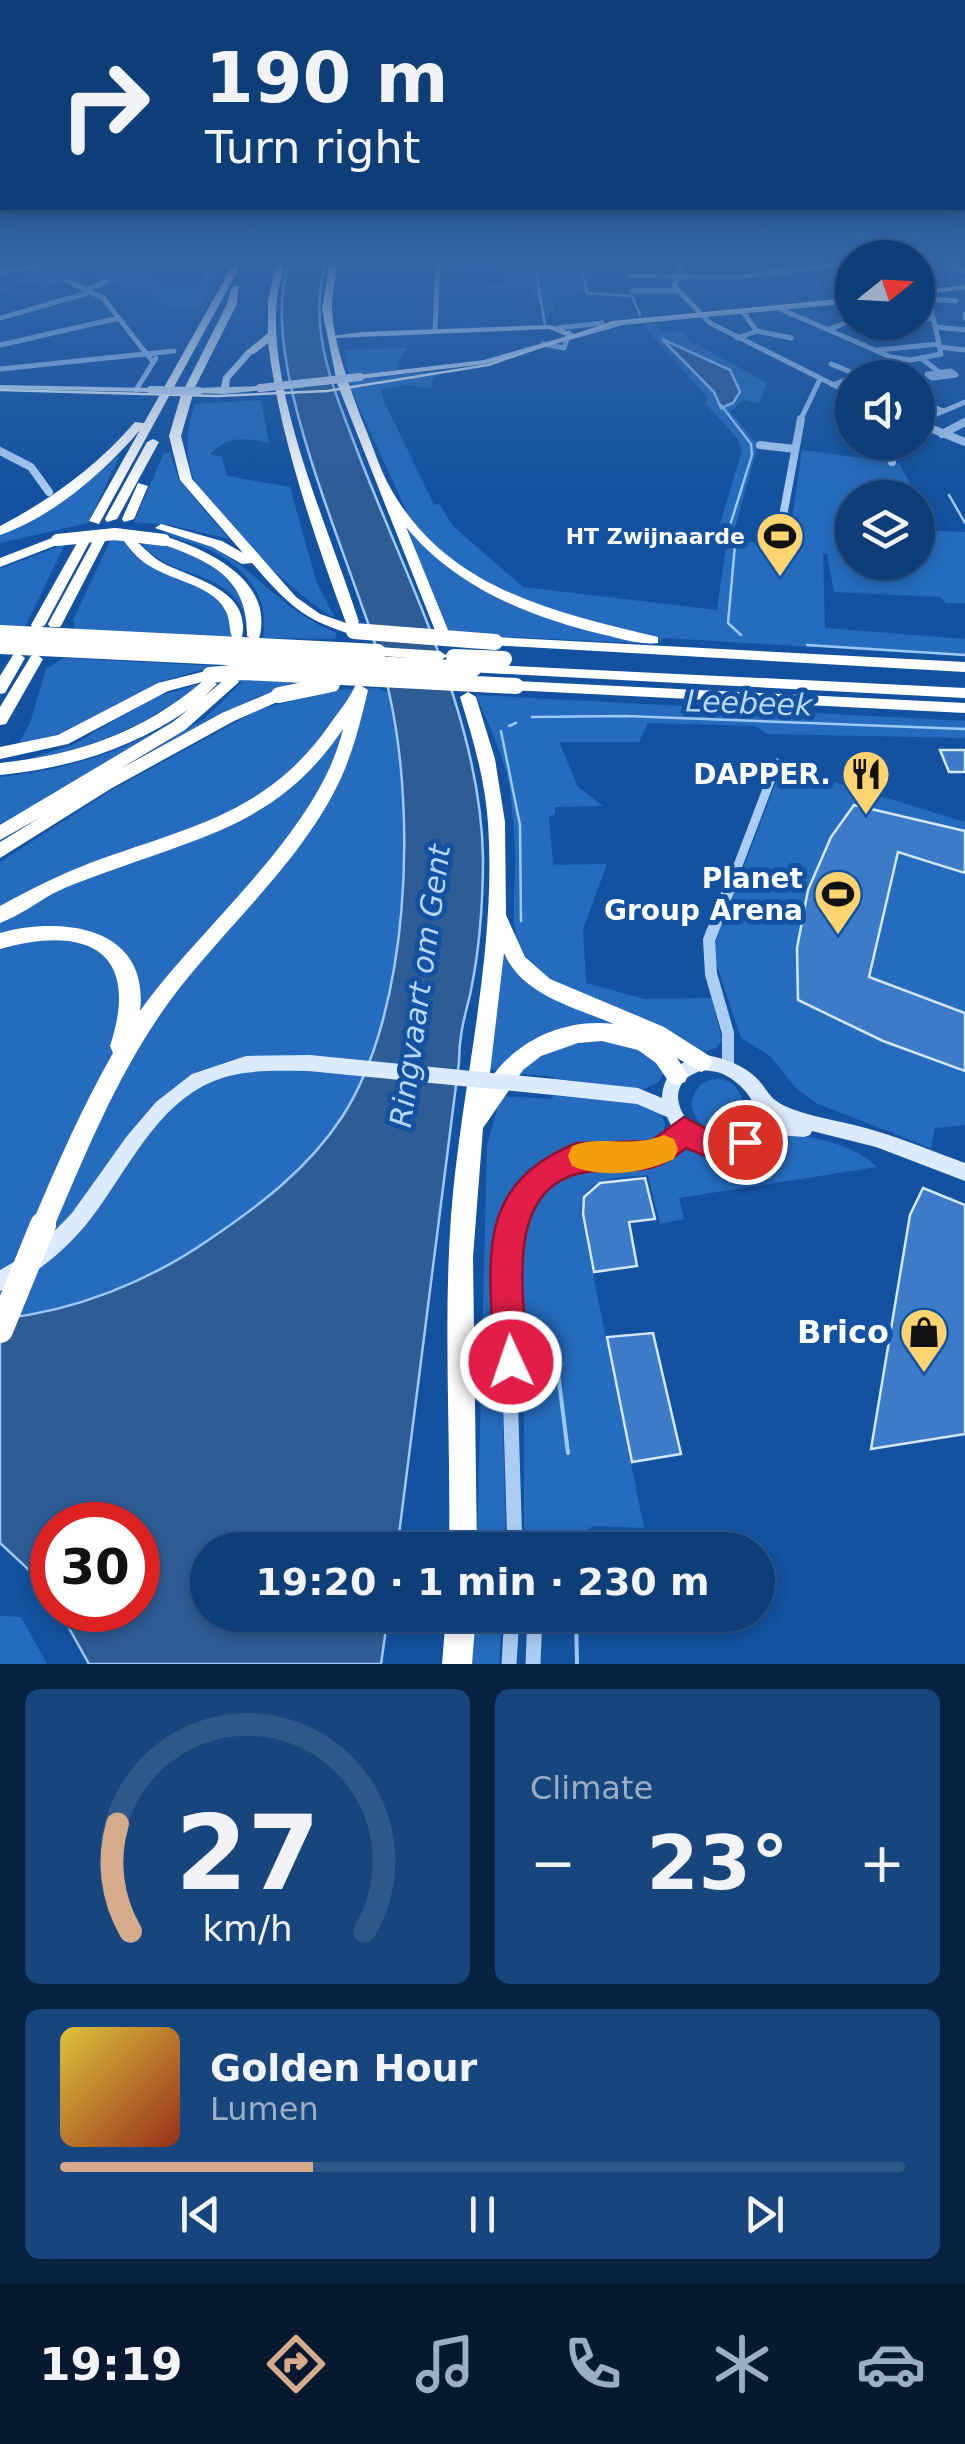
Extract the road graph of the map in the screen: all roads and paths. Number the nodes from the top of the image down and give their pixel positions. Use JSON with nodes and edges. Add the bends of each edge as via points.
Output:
{"nodes":[{"id":1,"x":28,"y":339,"type":"edge"},
{"id":2,"x":135,"y":339,"type":"edge"},
{"id":3,"x":196,"y":339,"type":"edge"},
{"id":4,"x":208,"y":339,"type":"edge"},
{"id":5,"x":217,"y":339,"type":"edge"},
{"id":6,"x":266,"y":339,"type":"edge"},
{"id":7,"x":272,"y":339,"type":"edge"},
{"id":8,"x":338,"y":339,"type":"edge"},
{"id":9,"x":562,"y":339,"type":"edge"},
{"id":10,"x":569,"y":339,"type":"edge"},
{"id":11,"x":738,"y":339,"type":"edge"},
{"id":12,"x":850,"y":339,"type":"edge"},
{"id":13,"x":938,"y":339,"type":"edge"},
{"id":14,"x":543,"y":344,"type":"junction"},
{"id":15,"x":0,"y":345,"type":"edge"},
{"id":16,"x":939,"y":345,"type":"junction"},
{"id":17,"x":878,"y":350,"type":"junction"},
{"id":18,"x":965,"y":350,"type":"edge"},
{"id":19,"x":174,"y":351,"type":"dead end"},
{"id":20,"x":250,"y":352,"type":"joint"},
{"id":21,"x":159,"y":353,"type":"junction"},
{"id":22,"x":147,"y":354,"type":"junction"},
{"id":23,"x":921,"y":358,"type":"junction"},
{"id":24,"x":153,"y":362,"type":"junction"},
{"id":25,"x":831,"y":364,"type":"dead end"},
{"id":26,"x":835,"y":366,"type":"edge"},
{"id":27,"x":0,"y":369,"type":"edge"},
{"id":28,"x":939,"y":372,"type":"dead end"},
{"id":29,"x":820,"y":379,"type":"junction"},
{"id":30,"x":833,"y":385,"type":"edge"},
{"id":31,"x":0,"y":387,"type":"edge"},
{"id":32,"x":194,"y":389,"type":"junction"},
{"id":33,"x":136,"y":390,"type":"junction"},
{"id":34,"x":225,"y":391,"type":"junction"},
{"id":35,"x":166,"y":394,"type":"junction"},
{"id":36,"x":965,"y":402,"type":"edge"},
{"id":37,"x":956,"y":406,"type":"junction"},
{"id":38,"x":935,"y":407,"type":"edge"},
{"id":39,"x":965,"y":410,"type":"edge"},
{"id":40,"x":943,"y":411,"type":"junction"},
{"id":41,"x":935,"y":415,"type":"edge"},
{"id":42,"x":965,"y":422,"type":"edge"},
{"id":43,"x":935,"y":431,"type":"edge"},
{"id":44,"x":942,"y":434,"type":"junction"},
{"id":45,"x":965,"y":442,"type":"edge"},
{"id":46,"x":760,"y":444,"type":"dead end"},
{"id":47,"x":795,"y":449,"type":"junction"},
{"id":48,"x":0,"y":451,"type":"edge"},
{"id":49,"x":382,"y":486,"type":"junction"},
{"id":50,"x":49,"y":492,"type":"dead end"},
{"id":51,"x":112,"y":519,"type":"dead end"},
{"id":52,"x":128,"y":519,"type":"dead end"},
{"id":53,"x":95,"y":521,"type":"dead end"},
{"id":54,"x":0,"y":531,"type":"edge"},
{"id":55,"x":163,"y":534,"type":"junction"},
{"id":56,"x":130,"y":541,"type":"dead end"},
{"id":57,"x":100,"y":542,"type":"dead end"},
{"id":58,"x":83,"y":543,"type":"dead end"},
{"id":59,"x":778,"y":544,"type":"dead end"},
{"id":60,"x":0,"y":547,"type":"edge"},
{"id":61,"x":0,"y":563,"type":"edge"},
{"id":62,"x":264,"y":573,"type":"junction"},
{"id":63,"x":55,"y":624,"type":"dead end"},
{"id":64,"x":38,"y":625,"type":"dead end"},
{"id":65,"x":353,"y":627,"type":"junction"},
{"id":66,"x":441,"y":630,"type":"dead end"},
{"id":67,"x":0,"y":634,"type":"edge"},
{"id":68,"x":238,"y":634,"type":"dead end"},
{"id":69,"x":254,"y":636,"type":"dead end"},
{"id":70,"x":0,"y":646,"type":"edge"},
{"id":71,"x":748,"y":654,"type":"junction"},
{"id":72,"x":18,"y":658,"type":"dead end"},
{"id":73,"x":36,"y":659,"type":"dead end"},
{"id":74,"x":506,"y":664,"type":"junction"},
{"id":75,"x":907,"y":664,"type":"junction"},
{"id":76,"x":965,"y":667,"type":"edge"},
{"id":77,"x":392,"y":680,"type":"junction"},
{"id":78,"x":231,"y":682,"type":"dead end"},
{"id":79,"x":965,"y":682,"type":"edge"},
{"id":80,"x":208,"y":684,"type":"dead end"},
{"id":81,"x":0,"y":688,"type":"edge"},
{"id":82,"x":965,"y":693,"type":"edge"},
{"id":83,"x":468,"y":697,"type":"dead end"},
{"id":84,"x":965,"y":708,"type":"edge"},
{"id":85,"x":0,"y":720,"type":"edge"},
{"id":86,"x":0,"y":754,"type":"edge"},
{"id":87,"x":796,"y":768,"type":"dead end"},
{"id":88,"x":7,"y":769,"type":"edge"},
{"id":89,"x":0,"y":833,"type":"edge"},
{"id":90,"x":0,"y":851,"type":"edge"},
{"id":91,"x":497,"y":914,"type":"junction"},
{"id":92,"x":0,"y":915,"type":"edge"},
{"id":93,"x":0,"y":941,"type":"edge"},
{"id":94,"x":650,"y":1037,"type":"junction"},
{"id":95,"x":701,"y":1062,"type":"joint"},
{"id":96,"x":728,"y":1065,"type":"junction"},
{"id":97,"x":675,"y":1068,"type":"junction"},
{"id":98,"x":112,"y":1073,"type":"junction"},
{"id":99,"x":638,"y":1096,"type":"junction"},
{"id":100,"x":762,"y":1102,"type":"junction"},
{"id":101,"x":672,"y":1111,"type":"junction"},
{"id":102,"x":760,"y":1125,"type":"junction"},
{"id":103,"x":470,"y":1127,"type":"junction"},
{"id":104,"x":684,"y":1131,"type":"junction"},
{"id":105,"x":908,"y":1155,"type":"junction"},
{"id":106,"x":965,"y":1172,"type":"edge"},
{"id":107,"x":965,"y":1182,"type":"edge"},
{"id":108,"x":0,"y":1281,"type":"edge"},
{"id":109,"x":0,"y":1330,"type":"edge"},
{"id":110,"x":464,"y":1532,"type":"edge"},
{"id":111,"x":514,"y":1532,"type":"edge"},
{"id":112,"x":460,"y":1632,"type":"edge"},
{"id":113,"x":511,"y":1632,"type":"edge"},
{"id":114,"x":535,"y":1632,"type":"edge"},
{"id":115,"x":457,"y":1664,"type":"edge"},
{"id":116,"x":509,"y":1664,"type":"edge"},
{"id":117,"x":533,"y":1664,"type":"edge"}],
"edges":[{"from":1,"to":15,"type":"street"},
{"from":2,"to":22,"type":"street"},
{"from":3,"to":35,"type":"highway"},
{"from":4,"to":51,"type":"highway"},
{"from":5,"to":32,"type":"highway"},
{"from":6,"to":20,"type":"highway"},
{"from":7,"to":65,"type":"highway","via":[[284,401]]},
{"from":8,"to":49,"type":"highway","via":[[342,383]]},
{"from":9,"to":14,"type":"street"},
{"from":10,"to":14,"type":"street","via":[[564,348]]},
{"from":11,"to":29,"type":"street"},
{"from":12,"to":17,"type":"street"},
{"from":13,"to":16,"type":"street"},
{"from":14,"to":34,"type":"street","bridge":true,"via":[[472,364]]},
{"from":16,"to":17,"type":"street"},
{"from":16,"to":18,"type":"street"},
{"from":16,"to":23,"type":"street","via":[[939,356]]},
{"from":17,"to":23,"type":"street","via":[[901,360]]},
{"from":19,"to":21,"type":"street"},
{"from":20,"to":34,"type":"street","via":[[226,379]]},
{"from":21,"to":22,"type":"street"},
{"from":21,"to":24,"type":"street"},
{"from":22,"to":24,"type":"street"},
{"from":22,"to":27,"type":"street"},
{"from":23,"to":28,"type":"street"},
{"from":24,"to":33,"type":"street"},
{"from":25,"to":26,"type":"street"},
{"from":29,"to":30,"type":"street"},
{"from":29,"to":47,"type":"street","via":[[800,416]]},
{"from":31,"to":33,"type":"street"},
{"from":32,"to":33,"type":"street","bridge":true},
{"from":32,"to":34,"type":"street"},
{"from":32,"to":52,"type":"highway"},
{"from":32,"to":62,"type":"highway","via":[[175,436],[180,467]]},
{"from":35,"to":53,"type":"highway"},
{"from":35,"to":54,"type":"highway","via":[[98,469]]},
{"from":36,"to":37,"type":"street"},
{"from":37,"to":39,"type":"street"},
{"from":37,"to":40,"type":"street"},
{"from":38,"to":40,"type":"street"},
{"from":40,"to":41,"type":"street"},
{"from":42,"to":44,"type":"street"},
{"from":43,"to":44,"type":"street"},
{"from":44,"to":45,"type":"street"},
{"from":46,"to":47,"type":"street"},
{"from":47,"to":59,"type":"street"},
{"from":48,"to":50,"type":"street","via":[[30,466]]},
{"from":49,"to":66,"type":"highway"},
{"from":49,"to":71,"type":"highway","via":[[442,557],[520,602],[618,634]]},
{"from":55,"to":60,"type":"highway","via":[[101,526]]},
{"from":55,"to":61,"type":"highway","bridge":true,"via":[[72,538]]},
{"from":55,"to":62,"type":"highway","via":[[217,544]]},
{"from":55,"to":69,"type":"highway","via":[[239,580],[254,609]]},
{"from":56,"to":68,"type":"highway","via":[[155,565],[222,596]]},
{"from":57,"to":63,"type":"highway"},
{"from":58,"to":64,"type":"highway"},
{"from":62,"to":65,"type":"highway","via":[[302,609]]},
{"from":65,"to":74,"type":"highway","bridge":true},
{"from":67,"to":74,"type":"highway","bridge":true},
{"from":70,"to":74,"type":"highway","bridge":true,"via":[[473,669]]},
{"from":71,"to":74,"type":"highway"},
{"from":71,"to":75,"type":"highway"},
{"from":72,"to":81,"type":"highway"},
{"from":73,"to":85,"type":"highway"},
{"from":74,"to":75,"type":"highway"},
{"from":74,"to":77,"type":"highway","bridge":true},
{"from":74,"to":79,"type":"highway"},
{"from":74,"to":82,"type":"highway"},
{"from":74,"to":84,"type":"highway","via":[[806,700]]},
{"from":75,"to":76,"type":"highway"},
{"from":77,"to":86,"type":"highway","bridge":true,"via":[[244,672],[192,678],[146,694],[62,740]]},
{"from":77,"to":90,"type":"highway","bridge":true,"via":[[279,695],[228,717]]},
{"from":78,"to":89,"type":"highway","via":[[179,726]]},
{"from":80,"to":88,"type":"highway","via":[[126,739]]},
{"from":83,"to":91,"type":"highway","via":[[495,794]]},
{"from":87,"to":96,"type":"street","via":[[777,763],[709,940]]},
{"from":91,"to":94,"type":"highway","via":[[518,963],[542,986]]},
{"from":91,"to":103,"type":"highway"},
{"from":92,"to":98,"type":"highway","via":[[60,882],[181,842],[260,806],[312,764],[360,690],[343,761],[314,813],[184,966]]},
{"from":93,"to":98,"type":"highway","via":[[71,932],[115,955],[131,1000]]},
{"from":94,"to":97,"type":"highway"},
{"from":94,"to":103,"type":"highway","via":[[584,1033],[537,1048],[514,1064]]},
{"from":95,"to":96,"type":"street"},
{"from":95,"to":97,"type":"highway"},
{"from":96,"to":100,"type":"street","via":[[749,1080]]},
{"from":97,"to":99,"type":"street"},
{"from":97,"to":101,"type":"street"},
{"from":98,"to":109,"type":"highway","bridge":true},
{"from":99,"to":101,"type":"street"},
{"from":99,"to":108,"type":"street","bridge":true,"via":[[309,1062],[233,1066],[176,1094],[148,1119],[87,1210],[40,1258]]},
{"from":100,"to":102,"type":"street"},
{"from":100,"to":105,"type":"street"},
{"from":101,"to":104,"type":"street"},
{"from":102,"to":104,"type":"street","via":[[745,1142],[720,1148]]},
{"from":102,"to":105,"type":"street"},
{"from":103,"to":110,"type":"highway","via":[[462,1236]]},
{"from":104,"to":111,"type":"street","via":[[656,1155],[597,1154],[558,1164],[517,1207],[506,1255]]},
{"from":105,"to":106,"type":"street"},
{"from":105,"to":107,"type":"street"},
{"from":112,"to":115,"type":"highway"},
{"from":113,"to":116,"type":"street"},
{"from":114,"to":117,"type":"street"}]}
